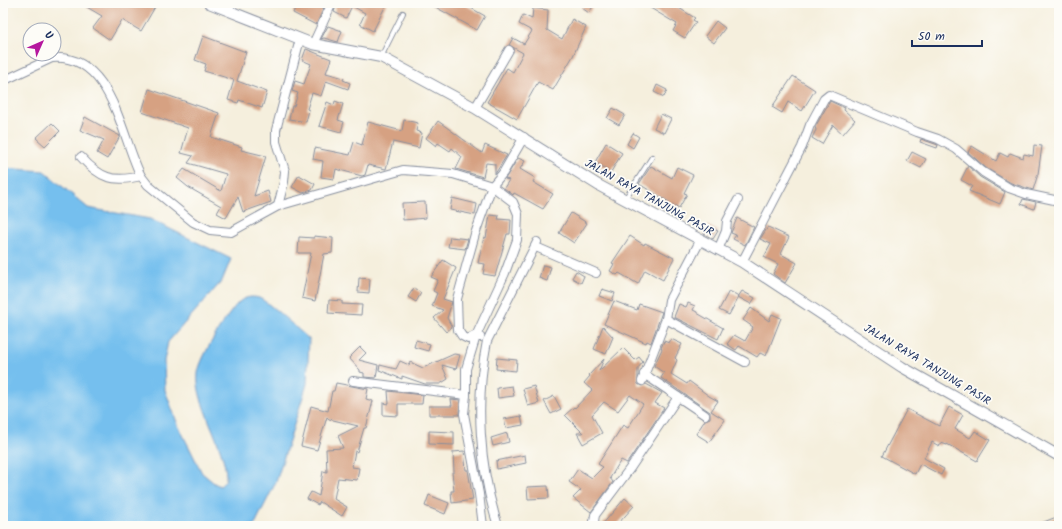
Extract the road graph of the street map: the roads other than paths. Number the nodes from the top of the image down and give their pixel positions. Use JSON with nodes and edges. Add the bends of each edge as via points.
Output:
{"nodes":[{"id":1,"x":209,"y":3,"type":"edge"},
{"id":2,"x":332,"y":3,"type":"edge"},
{"id":3,"x":403,"y":13,"type":"dead end"},
{"id":4,"x":300,"y":39,"type":"junction"},
{"id":5,"x":313,"y":44,"type":"junction"},
{"id":6,"x":509,"y":50,"type":"dead end"},
{"id":7,"x":381,"y":57,"type":"junction"},
{"id":8,"x":3,"y":81,"type":"edge"},
{"id":9,"x":475,"y":108,"type":"junction"},
{"id":10,"x":524,"y":137,"type":"junction"},
{"id":11,"x":652,"y":157,"type":"dead end"},
{"id":12,"x":81,"y":158,"type":"dead end"},
{"id":13,"x":140,"y":176,"type":"junction"},
{"id":14,"x":494,"y":185,"type":"junction"},
{"id":15,"x":625,"y":199,"type":"junction"},
{"id":16,"x":738,"y":200,"type":"dead end"},
{"id":17,"x":1059,"y":201,"type":"edge"},
{"id":18,"x":279,"y":204,"type":"junction"},
{"id":19,"x":700,"y":241,"type":"junction"},
{"id":20,"x":718,"y":250,"type":"junction"},
{"id":21,"x":742,"y":262,"type":"junction"},
{"id":22,"x":596,"y":273,"type":"dead end"},
{"id":23,"x":666,"y":319,"type":"junction"},
{"id":24,"x":481,"y":338,"type":"junction"},
{"id":25,"x":745,"y":362,"type":"dead end"},
{"id":26,"x":353,"y":381,"type":"dead end"},
{"id":27,"x":466,"y":395,"type":"junction"},
{"id":28,"x":678,"y":397,"type":"junction"},
{"id":29,"x":705,"y":415,"type":"dead end"},
{"id":30,"x":1059,"y":456,"type":"edge"},
{"id":31,"x":483,"y":526,"type":"edge"},
{"id":32,"x":498,"y":526,"type":"edge"},
{"id":33,"x":596,"y":526,"type":"edge"}],
"edges":[{"from":1,"to":4,"type":"street","name":"JALAN RAYA TANJUNG PASIR"},
{"from":2,"to":5,"type":"street"},
{"from":3,"to":7,"type":"lane"},
{"from":4,"to":5,"type":"street","name":"JALAN RAYA TANJUNG PASIR"},
{"from":4,"to":18,"type":"street","via":[[276,130],[276,142],[285,171]]},
{"from":5,"to":7,"type":"street","name":"JALAN RAYA TANJUNG PASIR"},
{"from":6,"to":9,"type":"street"},
{"from":7,"to":9,"type":"street","name":"JALAN RAYA TANJUNG PASIR"},
{"from":8,"to":13,"type":"street","via":[[52,58],[72,60],[84,66],[95,74],[116,108]]},
{"from":9,"to":10,"type":"street","name":"JALAN RAYA TANJUNG PASIR"},
{"from":10,"to":14,"type":"street"},
{"from":10,"to":15,"type":"street","name":"JALAN RAYA TANJUNG PASIR","via":[[598,185]]},
{"from":11,"to":15,"type":"lane"},
{"from":12,"to":13,"type":"street","via":[[92,170],[110,178],[127,179]]},
{"from":13,"to":18,"type":"street","via":[[193,222],[210,230],[231,232]]},
{"from":14,"to":18,"type":"street","via":[[453,174],[403,170]]},
{"from":14,"to":24,"type":"street","via":[[513,202],[519,226],[514,252]]},
{"from":14,"to":24,"type":"street","via":[[475,234],[457,299],[458,330],[468,339]]},
{"from":15,"to":19,"type":"street","name":"JALAN RAYA TANJUNG PASIR"},
{"from":16,"to":20,"type":"street","via":[[727,221],[726,232]]},
{"from":17,"to":21,"type":"street","via":[[1009,188],[983,172],[950,146],[828,95],[810,125],[802,147]]},
{"from":19,"to":20,"type":"street","name":"JALAN RAYA TANJUNG PASIR"},
{"from":19,"to":23,"type":"street","via":[[669,300]]},
{"from":20,"to":21,"type":"street","name":"JALAN RAYA TANJUNG PASIR"},
{"from":21,"to":30,"type":"street","name":"JALAN RAYA TANJUNG PASIR","via":[[902,367]]},
{"from":22,"to":24,"type":"street","via":[[537,244]]},
{"from":23,"to":25,"type":"street"},
{"from":23,"to":28,"type":"street","via":[[643,378]]},
{"from":24,"to":27,"type":"street","via":[[466,369]]},
{"from":24,"to":32,"type":"street","via":[[480,426],[490,503]]},
{"from":26,"to":27,"type":"street"},
{"from":27,"to":31,"type":"street","via":[[464,414]]},
{"from":28,"to":29,"type":"street"},
{"from":28,"to":33,"type":"street","via":[[595,515]]}]}
